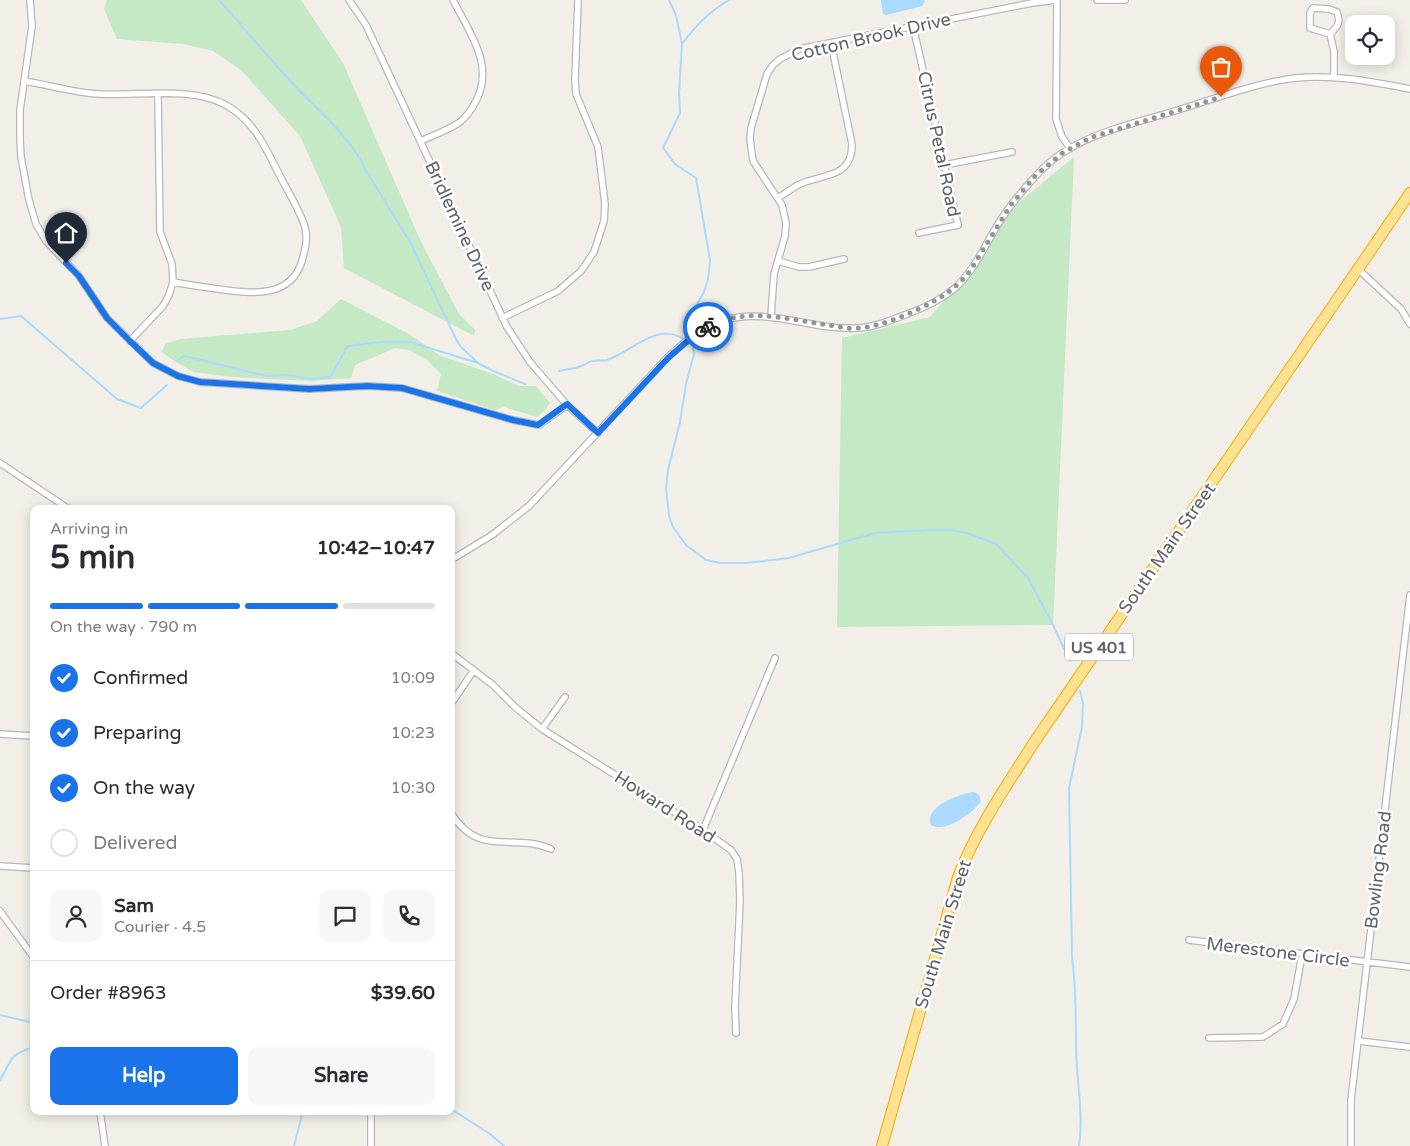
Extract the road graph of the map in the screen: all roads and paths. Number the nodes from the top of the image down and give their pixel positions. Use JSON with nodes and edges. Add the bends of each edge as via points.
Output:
{"nodes":[{"id":1,"x":30,"y":0,"type":"edge"},
{"id":2,"x":349,"y":0,"type":"edge"},
{"id":3,"x":454,"y":0,"type":"edge"},
{"id":4,"x":578,"y":0,"type":"edge"},
{"id":5,"x":1057,"y":0,"type":"edge"},
{"id":6,"x":1098,"y":0,"type":"edge"},
{"id":7,"x":1125,"y":0,"type":"edge"},
{"id":8,"x":914,"y":26,"type":"junction"},
{"id":9,"x":1330,"y":34,"type":"junction"},
{"id":10,"x":831,"y":43,"type":"junction"},
{"id":11,"x":1334,"y":77,"type":"junction"},
{"id":12,"x":24,"y":81,"type":"junction"},
{"id":13,"x":1410,"y":88,"type":"edge"},
{"id":14,"x":158,"y":94,"type":"junction"},
{"id":15,"x":421,"y":141,"type":"junction"},
{"id":16,"x":1070,"y":148,"type":"junction"},
{"id":17,"x":1012,"y":152,"type":"dead end"},
{"id":18,"x":944,"y":165,"type":"junction"},
{"id":19,"x":1410,"y":193,"type":"edge"},
{"id":20,"x":778,"y":198,"type":"junction"},
{"id":21,"x":919,"y":233,"type":"dead end"},
{"id":22,"x":844,"y":259,"type":"dead end"},
{"id":23,"x":778,"y":261,"type":"junction"},
{"id":24,"x":1359,"y":270,"type":"junction"},
{"id":25,"x":173,"y":282,"type":"junction"},
{"id":26,"x":771,"y":316,"type":"junction"},
{"id":27,"x":502,"y":318,"type":"junction"},
{"id":28,"x":1410,"y":324,"type":"edge"},
{"id":29,"x":130,"y":341,"type":"junction"},
{"id":30,"x":567,"y":404,"type":"junction"},
{"id":31,"x":598,"y":433,"type":"junction"},
{"id":32,"x":0,"y":462,"type":"edge"},
{"id":33,"x":64,"y":505,"type":"edge"},
{"id":34,"x":455,"y":558,"type":"edge"},
{"id":35,"x":1410,"y":595,"type":"edge"},
{"id":36,"x":455,"y":656,"type":"edge"},
{"id":37,"x":775,"y":658,"type":"dead end"},
{"id":38,"x":1402,"y":660,"type":"junction"},
{"id":39,"x":1410,"y":662,"type":"edge"},
{"id":40,"x":474,"y":670,"type":"junction"},
{"id":41,"x":565,"y":697,"type":"dead end"},
{"id":42,"x":455,"y":698,"type":"edge"},
{"id":43,"x":542,"y":729,"type":"junction"},
{"id":44,"x":0,"y":734,"type":"edge"},
{"id":45,"x":30,"y":736,"type":"edge"},
{"id":46,"x":455,"y":820,"type":"edge"},
{"id":47,"x":703,"y":830,"type":"junction"},
{"id":48,"x":552,"y":849,"type":"dead end"},
{"id":49,"x":0,"y":866,"type":"edge"},
{"id":50,"x":30,"y":868,"type":"edge"},
{"id":51,"x":0,"y":911,"type":"edge"},
{"id":52,"x":1189,"y":940,"type":"dead end"},
{"id":53,"x":30,"y":952,"type":"edge"},
{"id":54,"x":1302,"y":954,"type":"junction"},
{"id":55,"x":1368,"y":962,"type":"junction"},
{"id":56,"x":1410,"y":968,"type":"edge"},
{"id":57,"x":736,"y":1033,"type":"dead end"},
{"id":58,"x":1209,"y":1038,"type":"dead end"},
{"id":59,"x":1358,"y":1041,"type":"junction"},
{"id":60,"x":1410,"y":1047,"type":"edge"},
{"id":61,"x":101,"y":1115,"type":"edge"},
{"id":62,"x":371,"y":1115,"type":"edge"},
{"id":63,"x":105,"y":1146,"type":"edge"},
{"id":64,"x":371,"y":1146,"type":"edge"},
{"id":65,"x":882,"y":1146,"type":"edge"},
{"id":66,"x":1351,"y":1146,"type":"edge"}],
"edges":[{"from":1,"to":12,"type":"street","via":[[32,26]]},
{"from":2,"to":15,"type":"street","name":"Bridlemine Drive","via":[[366,25]]},
{"from":3,"to":15,"type":"street","via":[[479,50],[483,80],[480,93],[459,123]]},
{"from":4,"to":27,"type":"street","via":[[576,87],[598,147],[604,221],[594,252],[581,271],[558,291]]},
{"from":5,"to":8,"type":"street","name":"Cotton Brook Drive"},
{"from":5,"to":16,"type":"street","via":[[1056,119]]},
{"from":6,"to":7,"type":"street"},
{"from":8,"to":10,"type":"street","name":"Cotton Brook Drive"},
{"from":8,"to":18,"type":"street","name":"Citrus Petal Road"},
{"from":9,"to":9,"type":"street","via":[[1338,26],[1337,12],[1313,8],[1310,28]]},
{"from":9,"to":11,"type":"street"},
{"from":10,"to":20,"type":"street","via":[[852,144],[850,158],[842,169],[798,185]]},
{"from":10,"to":20,"type":"street","name":"Cotton Brook Drive","via":[[786,54],[767,74],[750,139],[753,161]]},
{"from":11,"to":13,"type":"street"},
{"from":11,"to":16,"type":"street","via":[[1296,78],[1270,83],[1113,130]]},
{"from":12,"to":14,"type":"street","via":[[97,94]]},
{"from":12,"to":29,"type":"street","via":[[20,110],[21,157],[36,224],[46,241],[79,276],[107,318]]},
{"from":14,"to":25,"type":"street","via":[[160,232],[172,264]]},
{"from":14,"to":25,"type":"street","via":[[206,97],[244,117],[257,132],[305,228],[306,247],[301,266],[275,290],[244,293]]},
{"from":15,"to":27,"type":"street","name":"Bridlemine Drive"},
{"from":16,"to":26,"type":"street","via":[[1023,190],[970,271],[943,297],[909,314],[860,328]]},
{"from":17,"to":18,"type":"street"},
{"from":18,"to":21,"type":"street","name":"Citrus Petal Road","via":[[958,225]]},
{"from":19,"to":24,"type":"highway","name":"South Main Street","number":"US 401"},
{"from":20,"to":23,"type":"street","name":"Cotton Brook Drive","via":[[786,223]]},
{"from":22,"to":23,"type":"street","via":[[809,267]]},
{"from":23,"to":26,"type":"street","name":"Cotton Brook Drive"},
{"from":24,"to":28,"type":"street","via":[[1401,309]]},
{"from":24,"to":65,"type":"highway","name":"South Main Street","number":"US 401","via":[[1035,741],[968,850]]},
{"from":25,"to":29,"type":"street","via":[[163,306]]},
{"from":26,"to":31,"type":"street","via":[[719,321],[692,337]]},
{"from":27,"to":30,"type":"street","name":"Bridlemine Drive","via":[[530,362]]},
{"from":29,"to":30,"type":"street","via":[[166,371],[200,382],[309,389],[402,388],[538,425]]},
{"from":30,"to":31,"type":"street","name":"Bridlemine Drive"},
{"from":31,"to":34,"type":"street","via":[[528,506],[492,535]]},
{"from":32,"to":33,"type":"street"},
{"from":35,"to":38,"type":"street","name":"Bowling Road"},
{"from":36,"to":40,"type":"street","name":"Howard Road"},
{"from":37,"to":47,"type":"street"},
{"from":38,"to":39,"type":"street"},
{"from":38,"to":55,"type":"street","name":"Bowling Road"},
{"from":40,"to":42,"type":"street"},
{"from":40,"to":43,"type":"street","name":"Howard Road"},
{"from":41,"to":43,"type":"street"},
{"from":43,"to":47,"type":"street","name":"Howard Road"},
{"from":44,"to":45,"type":"street"},
{"from":46,"to":48,"type":"street","via":[[479,840],[539,844]]},
{"from":47,"to":57,"type":"street","name":"Howard Road","via":[[731,850],[737,859],[740,901]]},
{"from":49,"to":50,"type":"street"},
{"from":51,"to":53,"type":"street"},
{"from":52,"to":54,"type":"street","name":"Merestone Circle"},
{"from":54,"to":55,"type":"street","name":"Merestone Circle"},
{"from":54,"to":58,"type":"street","via":[[1294,1000],[1283,1024],[1263,1038]]},
{"from":55,"to":56,"type":"street","name":"Merestone Circle"},
{"from":55,"to":59,"type":"street","name":"Bowling Road"},
{"from":59,"to":60,"type":"street"},
{"from":59,"to":66,"type":"street","name":"Bowling Road","via":[[1351,1100]]},
{"from":61,"to":63,"type":"street"},
{"from":62,"to":64,"type":"street"}]}
